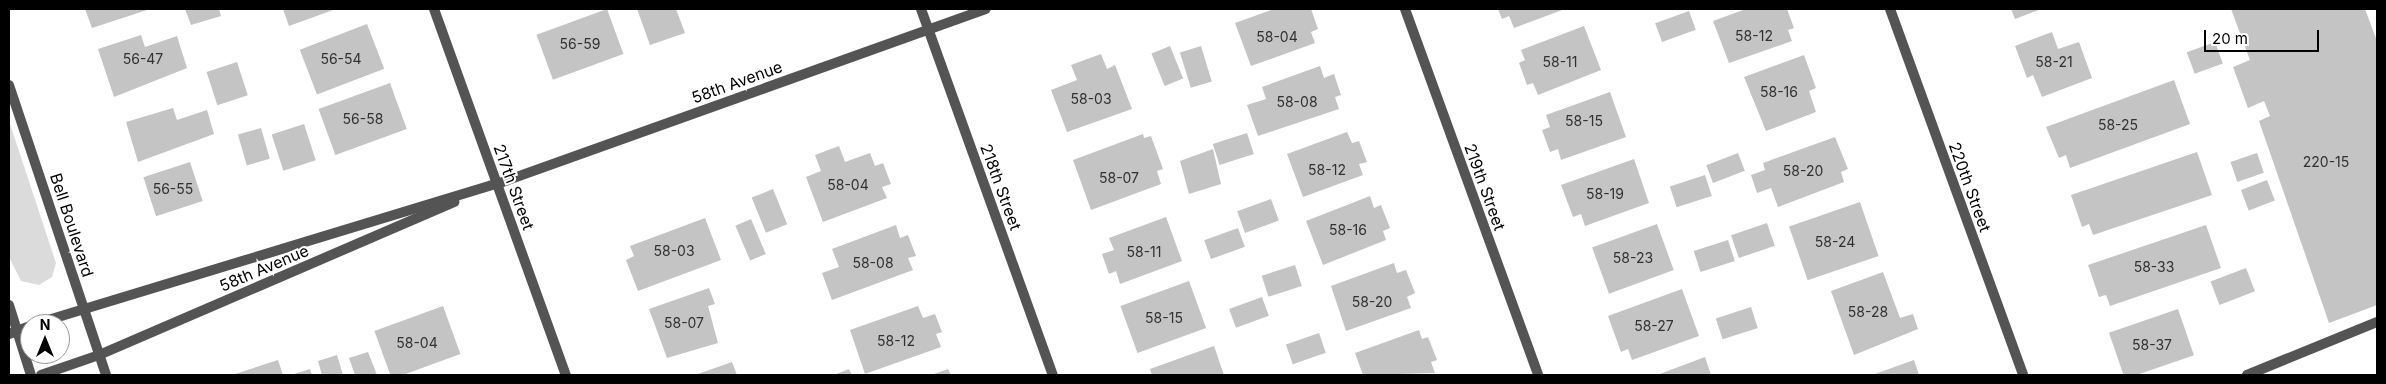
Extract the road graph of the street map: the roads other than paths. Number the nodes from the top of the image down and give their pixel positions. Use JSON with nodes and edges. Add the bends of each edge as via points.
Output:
{"nodes":[{"id":1,"x":434,"y":9,"type":"edge"},
{"id":2,"x":921,"y":9,"type":"edge"},
{"id":3,"x":986,"y":9,"type":"edge"},
{"id":4,"x":1405,"y":9,"type":"edge"},
{"id":5,"x":1890,"y":9,"type":"edge"},
{"id":6,"x":928,"y":30,"type":"junction"},
{"id":7,"x":9,"y":84,"type":"edge"},
{"id":8,"x":497,"y":184,"type":"junction"},
{"id":9,"x":9,"y":305,"type":"edge"},
{"id":10,"x":83,"y":306,"type":"junction"},
{"id":11,"x":62,"y":314,"type":"edge"},
{"id":12,"x":2377,"y":322,"type":"edge"},
{"id":13,"x":13,"y":332,"type":"edge"},
{"id":14,"x":99,"y":355,"type":"junction"},
{"id":15,"x":31,"y":375,"type":"edge"},
{"id":16,"x":41,"y":375,"type":"edge"},
{"id":17,"x":106,"y":375,"type":"edge"},
{"id":18,"x":566,"y":375,"type":"edge"},
{"id":19,"x":1053,"y":375,"type":"edge"},
{"id":20,"x":1538,"y":375,"type":"edge"},
{"id":21,"x":2023,"y":375,"type":"edge"},
{"id":22,"x":2247,"y":375,"type":"edge"}],
"edges":[{"from":1,"to":8,"type":"street","name":"217th Street"},
{"from":2,"to":6,"type":"street","name":"218th Street"},
{"from":3,"to":6,"type":"street","name":"58th Avenue"},
{"from":4,"to":20,"type":"street","name":"219th Street"},
{"from":5,"to":21,"type":"street","name":"220th Street"},
{"from":6,"to":8,"type":"street","name":"58th Avenue"},
{"from":6,"to":19,"type":"street","name":"218th Street"},
{"from":7,"to":10,"type":"street","name":"Bell Boulevard"},
{"from":8,"to":10,"type":"street","name":"58th Avenue"},
{"from":8,"to":14,"type":"street","name":"58th Avenue"},
{"from":8,"to":18,"type":"street","name":"217th Street"},
{"from":9,"to":13,"type":"street"},
{"from":10,"to":11,"type":"street","name":"58th Avenue"},
{"from":10,"to":14,"type":"street","name":"Bell Boulevard"},
{"from":12,"to":22,"type":"street"},
{"from":13,"to":15,"type":"street"},
{"from":14,"to":16,"type":"street","name":"58th Avenue"},
{"from":14,"to":17,"type":"street","name":"Bell Boulevard"}]}
